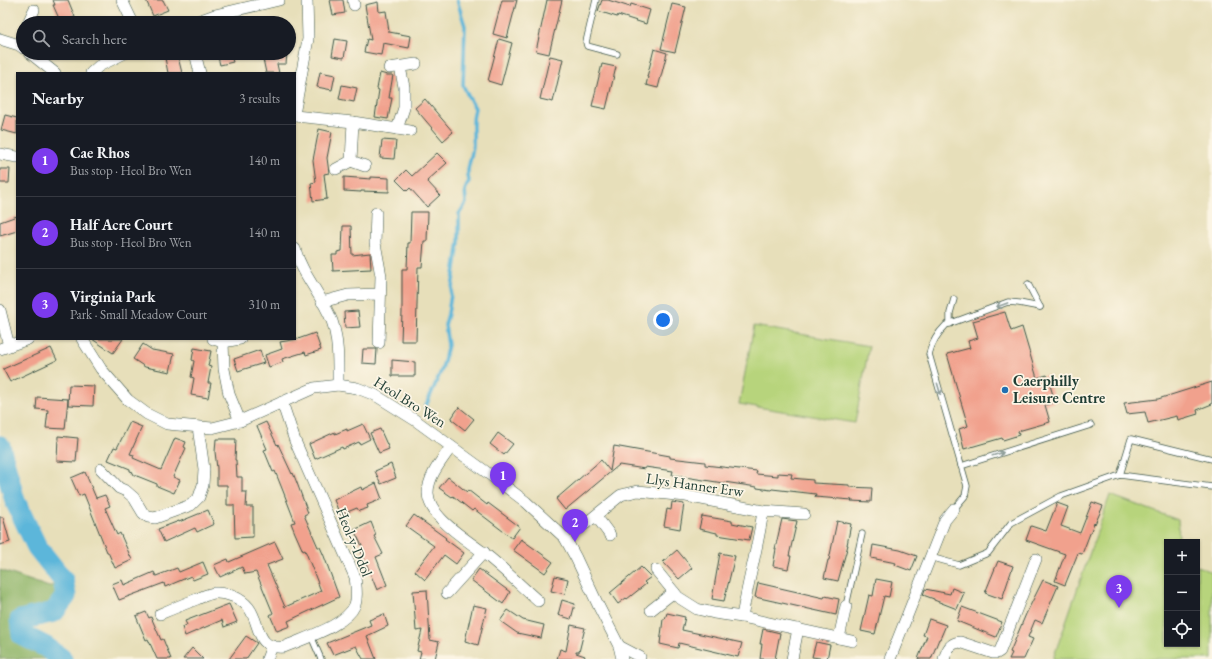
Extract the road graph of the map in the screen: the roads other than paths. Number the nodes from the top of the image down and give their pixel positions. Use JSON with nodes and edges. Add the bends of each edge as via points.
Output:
{"nodes":[{"id":1,"x":122,"y":0,"type":"edge"},
{"id":2,"x":280,"y":0,"type":"edge"},
{"id":3,"x":307,"y":0,"type":"edge"},
{"id":4,"x":596,"y":0,"type":"edge"},
{"id":5,"x":230,"y":6,"type":"edge"},
{"id":6,"x":34,"y":10,"type":"dead end"},
{"id":7,"x":31,"y":16,"type":"edge"},
{"id":8,"x":130,"y":16,"type":"edge"},
{"id":9,"x":208,"y":16,"type":"edge"},
{"id":10,"x":0,"y":39,"type":"edge"},
{"id":11,"x":16,"y":42,"type":"edge"},
{"id":12,"x":618,"y":54,"type":"dead end"},
{"id":13,"x":39,"y":60,"type":"edge"},
{"id":14,"x":111,"y":60,"type":"edge"},
{"id":15,"x":197,"y":60,"type":"edge"},
{"id":16,"x":416,"y":64,"type":"dead end"},
{"id":17,"x":54,"y":72,"type":"edge"},
{"id":18,"x":92,"y":72,"type":"edge"},
{"id":19,"x":200,"y":72,"type":"edge"},
{"id":20,"x":296,"y":104,"type":"edge"},
{"id":21,"x":296,"y":116,"type":"edge"},
{"id":22,"x":353,"y":122,"type":"junction"},
{"id":23,"x":398,"y":129,"type":"junction"},
{"id":24,"x":410,"y":131,"type":"dead end"},
{"id":25,"x":0,"y":154,"type":"edge"},
{"id":26,"x":16,"y":157,"type":"edge"},
{"id":27,"x":351,"y":161,"type":"junction"},
{"id":28,"x":365,"y":166,"type":"dead end"},
{"id":29,"x":336,"y":169,"type":"dead end"},
{"id":30,"x":376,"y":212,"type":"dead end"},
{"id":31,"x":296,"y":253,"type":"edge"},
{"id":32,"x":1028,"y":284,"type":"dead end"},
{"id":33,"x":380,"y":294,"type":"junction"},
{"id":34,"x":954,"y":299,"type":"dead end"},
{"id":35,"x":322,"y":302,"type":"junction"},
{"id":36,"x":0,"y":310,"type":"edge"},
{"id":37,"x":950,"y":324,"type":"junction"},
{"id":38,"x":25,"y":340,"type":"edge"},
{"id":39,"x":83,"y":340,"type":"edge"},
{"id":40,"x":229,"y":340,"type":"edge"},
{"id":41,"x":218,"y":341,"type":"edge"},
{"id":42,"x":379,"y":343,"type":"dead end"},
{"id":43,"x":5,"y":348,"type":"edge"},
{"id":44,"x":338,"y":386,"type":"junction"},
{"id":45,"x":282,"y":402,"type":"junction"},
{"id":46,"x":240,"y":421,"type":"junction"},
{"id":47,"x":1091,"y":424,"type":"dead end"},
{"id":48,"x":198,"y":427,"type":"junction"},
{"id":49,"x":451,"y":447,"type":"junction"},
{"id":50,"x":1212,"y":459,"type":"edge"},
{"id":51,"x":961,"y":466,"type":"junction"},
{"id":52,"x":101,"y":469,"type":"dead end"},
{"id":53,"x":1120,"y":475,"type":"junction"},
{"id":54,"x":1212,"y":487,"type":"edge"},
{"id":55,"x":954,"y":509,"type":"joint"},
{"id":56,"x":764,"y":511,"type":"junction"},
{"id":57,"x":804,"y":514,"type":"dead end"},
{"id":58,"x":596,"y":516,"type":"junction"},
{"id":59,"x":585,"y":524,"type":"dead end"},
{"id":60,"x":862,"y":534,"type":"dead end"},
{"id":61,"x":610,"y":535,"type":"dead end"},
{"id":62,"x":484,"y":552,"type":"junction"},
{"id":63,"x":930,"y":557,"type":"junction"},
{"id":64,"x":1036,"y":559,"type":"dead end"},
{"id":65,"x":656,"y":570,"type":"dead end"},
{"id":66,"x":674,"y":592,"type":"junction"},
{"id":67,"x":447,"y":593,"type":"dead end"},
{"id":68,"x":538,"y":602,"type":"dead end"},
{"id":69,"x":846,"y":606,"type":"joint"},
{"id":70,"x":650,"y":610,"type":"dead end"},
{"id":71,"x":160,"y":614,"type":"dead end"},
{"id":72,"x":742,"y":617,"type":"junction"},
{"id":73,"x":798,"y":629,"type":"junction"},
{"id":74,"x":311,"y":635,"type":"junction"},
{"id":75,"x":839,"y":638,"type":"junction"},
{"id":76,"x":852,"y":641,"type":"dead end"},
{"id":77,"x":272,"y":646,"type":"junction"},
{"id":78,"x":619,"y":646,"type":"junction"},
{"id":79,"x":639,"y":658,"type":"edge"},
{"id":80,"x":267,"y":659,"type":"edge"},
{"id":81,"x":321,"y":659,"type":"edge"},
{"id":82,"x":622,"y":659,"type":"edge"},
{"id":83,"x":792,"y":659,"type":"edge"},
{"id":84,"x":890,"y":659,"type":"edge"},
{"id":85,"x":944,"y":659,"type":"edge"}],
"edges":[{"from":1,"to":8,"type":"street"},
{"from":2,"to":5,"type":"street"},
{"from":3,"to":20,"type":"street","via":[[308,39]]},
{"from":4,"to":12,"type":"lane","via":[[587,46]]},
{"from":5,"to":9,"type":"street"},
{"from":6,"to":7,"type":"street"},
{"from":10,"to":11,"type":"street"},
{"from":13,"to":17,"type":"street"},
{"from":14,"to":18,"type":"street"},
{"from":15,"to":19,"type":"street"},
{"from":16,"to":23,"type":"street","via":[[394,67],[404,87],[404,108]]},
{"from":21,"to":22,"type":"street"},
{"from":22,"to":23,"type":"street"},
{"from":22,"to":27,"type":"street"},
{"from":23,"to":24,"type":"street"},
{"from":25,"to":26,"type":"street"},
{"from":27,"to":28,"type":"street"},
{"from":27,"to":29,"type":"street"},
{"from":30,"to":33,"type":"street","via":[[374,243],[380,276]]},
{"from":31,"to":35,"type":"street"},
{"from":32,"to":37,"type":"lane","one_way":true,"via":[[1040,307],[1008,302]]},
{"from":33,"to":35,"type":"street","via":[[348,295]]},
{"from":33,"to":42,"type":"street"},
{"from":34,"to":37,"type":"lane"},
{"from":35,"to":44,"type":"street","via":[[332,321],[337,344]]},
{"from":36,"to":43,"type":"street"},
{"from":37,"to":51,"type":"lane","one_way":true,"via":[[939,332],[929,354]]},
{"from":38,"to":43,"type":"street"},
{"from":39,"to":48,"type":"street","name":"Heol Bro Wen","via":[[101,370],[128,400],[146,414],[167,424]]},
{"from":40,"to":41,"type":"street"},
{"from":41,"to":46,"type":"street","via":[[229,394]]},
{"from":44,"to":45,"type":"street","name":"Heol Bro Wen","via":[[314,388]]},
{"from":44,"to":49,"type":"street","name":"Heol Bro Wen","via":[[357,388],[375,395]]},
{"from":45,"to":46,"type":"street","name":"Heol Bro Wen"},
{"from":45,"to":74,"type":"street","name":"Heol-y-Ddol","via":[[295,441],[355,577],[357,590],[355,604],[349,614],[340,622]]},
{"from":46,"to":48,"type":"street","name":"Heol Bro Wen","via":[[212,428]]},
{"from":51,"to":47,"type":"lane","one_way":true},
{"from":48,"to":52,"type":"street","via":[[204,469],[203,485],[198,496],[186,508],[155,518],[148,517],[134,498],[119,488]]},
{"from":49,"to":62,"type":"street","via":[[430,481],[430,504],[448,526]]},
{"from":49,"to":78,"type":"street","name":"Heol Bro Wen","via":[[526,502],[565,538]]},
{"from":50,"to":53,"type":"lane","via":[[1131,439]]},
{"from":51,"to":55,"type":"lane","via":[[967,486],[965,496]]},
{"from":53,"to":54,"type":"lane"},
{"from":53,"to":63,"type":"lane","via":[[1061,496],[1011,522],[988,554],[959,565]]},
{"from":55,"to":63,"type":"street","via":[[945,520]]},
{"from":56,"to":57,"type":"street","name":"Llys Hanner Erw"},
{"from":56,"to":58,"type":"street","name":"Llys Hanner Erw","via":[[686,496],[638,491],[621,495]]},
{"from":56,"to":72,"type":"street"},
{"from":58,"to":59,"type":"street","name":"Llys Hanner Erw"},
{"from":58,"to":61,"type":"street"},
{"from":60,"to":69,"type":"lane"},
{"from":62,"to":67,"type":"street"},
{"from":62,"to":68,"type":"street"},
{"from":63,"to":84,"type":"street"},
{"from":64,"to":85,"type":"street","via":[[1000,651],[993,653],[956,642],[949,646]]},
{"from":65,"to":66,"type":"street"},
{"from":66,"to":70,"type":"street"},
{"from":66,"to":72,"type":"street","via":[[697,609]]},
{"from":69,"to":75,"type":"street"},
{"from":71,"to":77,"type":"street","via":[[212,593],[233,596],[249,609],[260,637]]},
{"from":72,"to":73,"type":"street"},
{"from":73,"to":75,"type":"street"},
{"from":73,"to":83,"type":"street"},
{"from":74,"to":77,"type":"street","name":"Heol-y-Ddol","via":[[284,647]]},
{"from":74,"to":81,"type":"lane"},
{"from":75,"to":76,"type":"street"},
{"from":77,"to":80,"type":"street"},
{"from":78,"to":79,"type":"street"},
{"from":78,"to":82,"type":"street","name":"Heol Bro Wen"}]}
